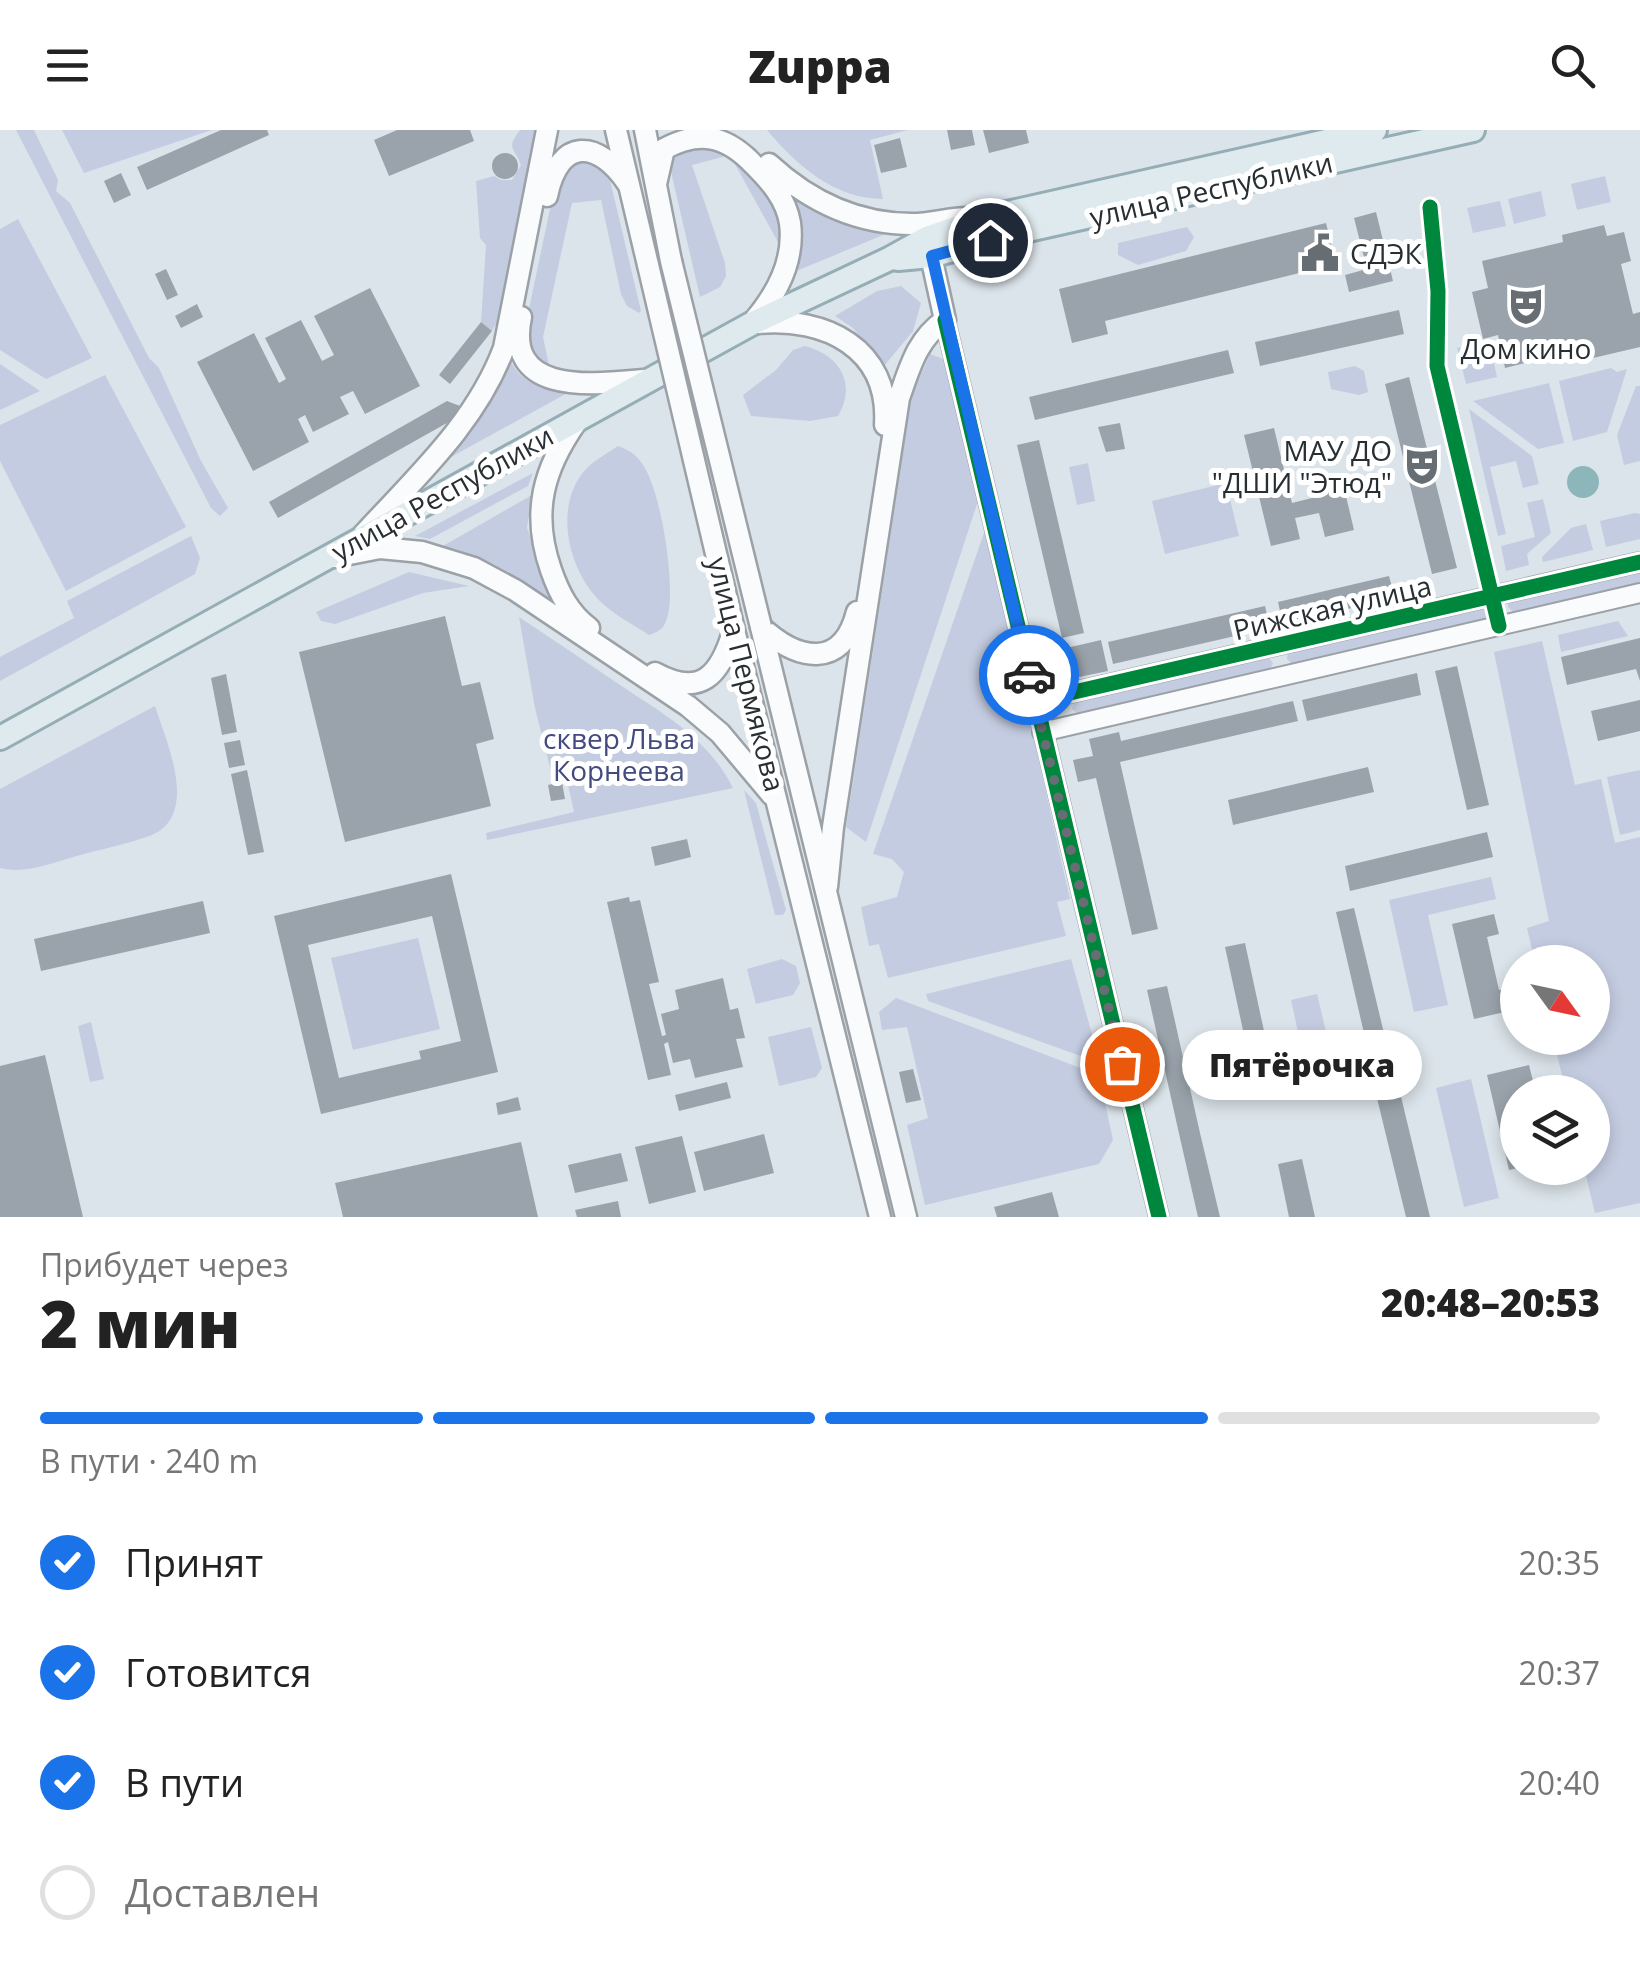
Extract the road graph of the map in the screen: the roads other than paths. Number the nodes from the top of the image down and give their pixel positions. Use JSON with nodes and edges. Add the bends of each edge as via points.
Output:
{"nodes":[{"id":1,"x":547,"y":130,"type":"edge"},
{"id":2,"x":616,"y":130,"type":"edge"},
{"id":3,"x":645,"y":130,"type":"edge"},
{"id":4,"x":738,"y":130,"type":"edge"},
{"id":5,"x":1374,"y":130,"type":"edge"},
{"id":6,"x":1473,"y":130,"type":"edge"},
{"id":7,"x":628,"y":184,"type":"junction"},
{"id":8,"x":656,"y":184,"type":"junction"},
{"id":9,"x":1430,"y":206,"type":"dead end"},
{"id":10,"x":985,"y":218,"type":"junction"},
{"id":11,"x":932,"y":256,"type":"junction"},
{"id":12,"x":889,"y":260,"type":"junction"},
{"id":13,"x":945,"y":320,"type":"junction"},
{"id":14,"x":750,"y":324,"type":"junction"},
{"id":15,"x":646,"y":380,"type":"junction"},
{"id":16,"x":579,"y":418,"type":"junction"},
{"id":17,"x":363,"y":535,"type":"junction"},
{"id":18,"x":322,"y":559,"type":"junction"},
{"id":19,"x":1640,"y":562,"type":"edge"},
{"id":20,"x":1640,"y":593,"type":"edge"},
{"id":21,"x":1492,"y":596,"type":"junction"},
{"id":22,"x":1499,"y":626,"type":"junction"},
{"id":23,"x":761,"y":627,"type":"junction"},
{"id":24,"x":734,"y":630,"type":"junction"},
{"id":25,"x":1035,"y":701,"type":"junction"},
{"id":26,"x":1042,"y":732,"type":"junction"},
{"id":27,"x":0,"y":738,"type":"edge"},
{"id":28,"x":780,"y":806,"type":"junction"},
{"id":29,"x":827,"y":887,"type":"junction"},
{"id":30,"x":880,"y":1217,"type":"edge"},
{"id":31,"x":906,"y":1217,"type":"edge"},
{"id":32,"x":1160,"y":1217,"type":"edge"}],
"edges":[{"from":1,"to":17,"type":"main road","via":[[494,374],[448,442]]},
{"from":2,"to":7,"type":"main road","name":"улица Пермякова"},
{"from":3,"to":8,"type":"main road","name":"улица Пермякова"},
{"from":4,"to":10,"type":"main road","via":[[803,193],[845,213],[899,224]]},
{"from":5,"to":10,"type":"main road","name":"улица Республики"},
{"from":6,"to":11,"type":"main road","name":"улица Республики"},
{"from":7,"to":15,"type":"main road","via":[[611,162],[588,150],[563,157],[550,182],[519,349],[546,377],[582,384]]},
{"from":7,"to":24,"type":"main road","name":"улица Пермякова","bridge":true},
{"from":8,"to":14,"type":"main road","via":[[664,149],[683,134],[706,131],[727,138],[772,183],[790,221],[788,258],[774,296]]},
{"from":8,"to":23,"type":"main road","name":"улица Пермякова","bridge":true},
{"from":9,"to":21,"type":"street","via":[[1437,366]]},
{"from":10,"to":12,"type":"main road","name":"улица Республики"},
{"from":11,"to":12,"type":"main road","name":"улица Республики"},
{"from":11,"to":13,"type":"main road"},
{"from":12,"to":14,"type":"main road","name":"улица Республики"},
{"from":13,"to":25,"type":"street"},
{"from":13,"to":29,"type":"main road","via":[[913,356],[900,398]]},
{"from":14,"to":15,"type":"main road","name":"улица Республики"},
{"from":14,"to":23,"type":"main road","via":[[804,323],[851,343],[878,376],[886,402],[848,638],[828,654],[801,654]]},
{"from":15,"to":16,"type":"main road","name":"улица Республики"},
{"from":16,"to":17,"type":"main road","name":"улица Республики"},
{"from":16,"to":24,"type":"main road","via":[[553,462],[540,516],[557,588],[578,620],[676,683],[691,685],[715,672]]},
{"from":17,"to":18,"type":"main road","name":"улица Республики"},
{"from":18,"to":27,"type":"main road","name":"улица Республики"},
{"from":18,"to":28,"type":"main road","via":[[380,548],[422,552],[516,590],[710,724]]},
{"from":19,"to":21,"type":"street","name":"Рижская улица"},
{"from":20,"to":22,"type":"street","name":"Рижская улица"},
{"from":21,"to":22,"type":"street"},
{"from":21,"to":25,"type":"street","name":"Рижская улица"},
{"from":22,"to":26,"type":"street","name":"Рижская улица"},
{"from":23,"to":29,"type":"main road","name":"улица Пермякова"},
{"from":24,"to":28,"type":"main road","name":"улица Пермякова"},
{"from":25,"to":26,"type":"street"},
{"from":26,"to":32,"type":"street"},
{"from":28,"to":30,"type":"main road","name":"улица Пермякова"},
{"from":29,"to":31,"type":"main road","name":"улица Пермякова"}]}
